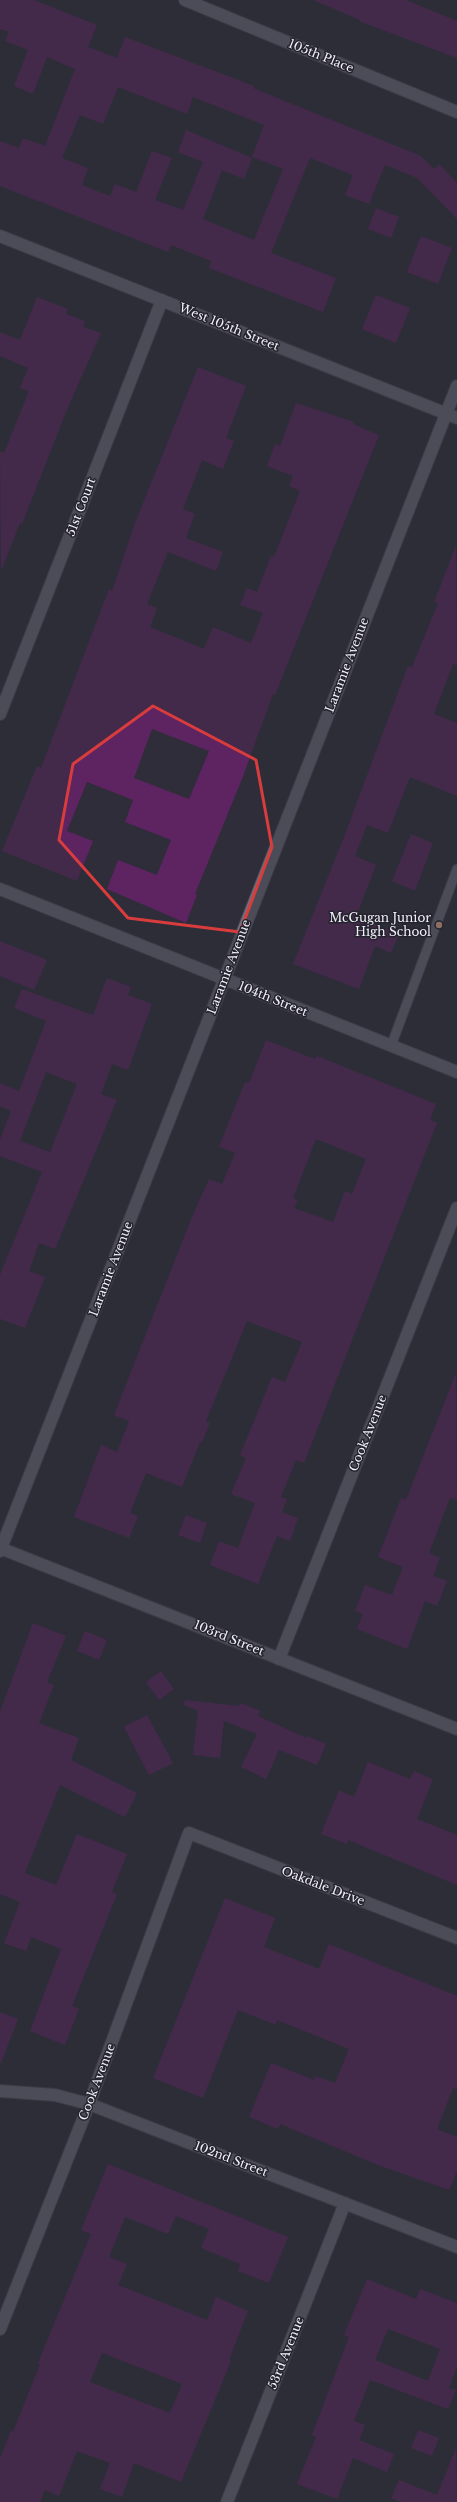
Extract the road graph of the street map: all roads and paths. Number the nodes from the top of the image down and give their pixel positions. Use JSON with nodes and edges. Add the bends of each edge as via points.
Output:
{"nodes":[{"id":1,"x":185,"y":0,"type":"edge"},
{"id":2,"x":457,"y":112,"type":"edge"},
{"id":3,"x":0,"y":236,"type":"edge"},
{"id":4,"x":162,"y":300,"type":"junction"},
{"id":5,"x":457,"y":386,"type":"edge"},
{"id":6,"x":452,"y":416,"type":"edge"},
{"id":7,"x":0,"y":714,"type":"edge"},
{"id":8,"x":457,"y":869,"type":"edge"},
{"id":9,"x":455,"y":882,"type":"edge"},
{"id":10,"x":0,"y":889,"type":"edge"},
{"id":11,"x":224,"y":979,"type":"junction"},
{"id":12,"x":391,"y":1046,"type":"junction"},
{"id":13,"x":457,"y":1072,"type":"edge"},
{"id":14,"x":457,"y":1208,"type":"edge"},
{"id":15,"x":0,"y":1549,"type":"edge"},
{"id":16,"x":279,"y":1659,"type":"junction"},
{"id":17,"x":457,"y":1729,"type":"edge"},
{"id":18,"x":189,"y":1833,"type":"joint"},
{"id":19,"x":457,"y":1938,"type":"edge"},
{"id":20,"x":0,"y":2091,"type":"edge"},
{"id":21,"x":89,"y":2104,"type":"junction"},
{"id":22,"x":345,"y":2203,"type":"junction"},
{"id":23,"x":457,"y":2247,"type":"edge"},
{"id":24,"x":0,"y":2329,"type":"edge"},
{"id":25,"x":227,"y":2502,"type":"edge"}],
"edges":[{"from":1,"to":2,"type":"street","name":"105th Place"},
{"from":3,"to":4,"type":"street","name":"West 105th Street"},
{"from":4,"to":6,"type":"street","name":"West 105th Street"},
{"from":4,"to":7,"type":"street","name":"51st Court"},
{"from":5,"to":6,"type":"street","name":"Laramie Avenue"},
{"from":6,"to":11,"type":"street","name":"Laramie Avenue"},
{"from":8,"to":9,"type":"lane"},
{"from":9,"to":12,"type":"lane"},
{"from":10,"to":11,"type":"street","name":"104th Street"},
{"from":11,"to":12,"type":"street","name":"104th Street"},
{"from":11,"to":15,"type":"street","name":"Laramie Avenue"},
{"from":12,"to":13,"type":"street","name":"104th Street"},
{"from":14,"to":16,"type":"street","name":"Cook Avenue"},
{"from":15,"to":16,"type":"street","name":"103rd Street"},
{"from":16,"to":17,"type":"street","name":"103rd Street"},
{"from":18,"to":19,"type":"street","name":"Oakdale Drive"},
{"from":18,"to":21,"type":"street","name":"Cook Avenue"},
{"from":20,"to":21,"type":"street","name":"102nd Street","via":[[55,2095]]},
{"from":21,"to":22,"type":"street","name":"102nd Street"},
{"from":21,"to":24,"type":"street","name":"Cook Avenue"},
{"from":22,"to":23,"type":"street","name":"102nd Street"},
{"from":22,"to":25,"type":"street","name":"53rd Avenue"}]}
